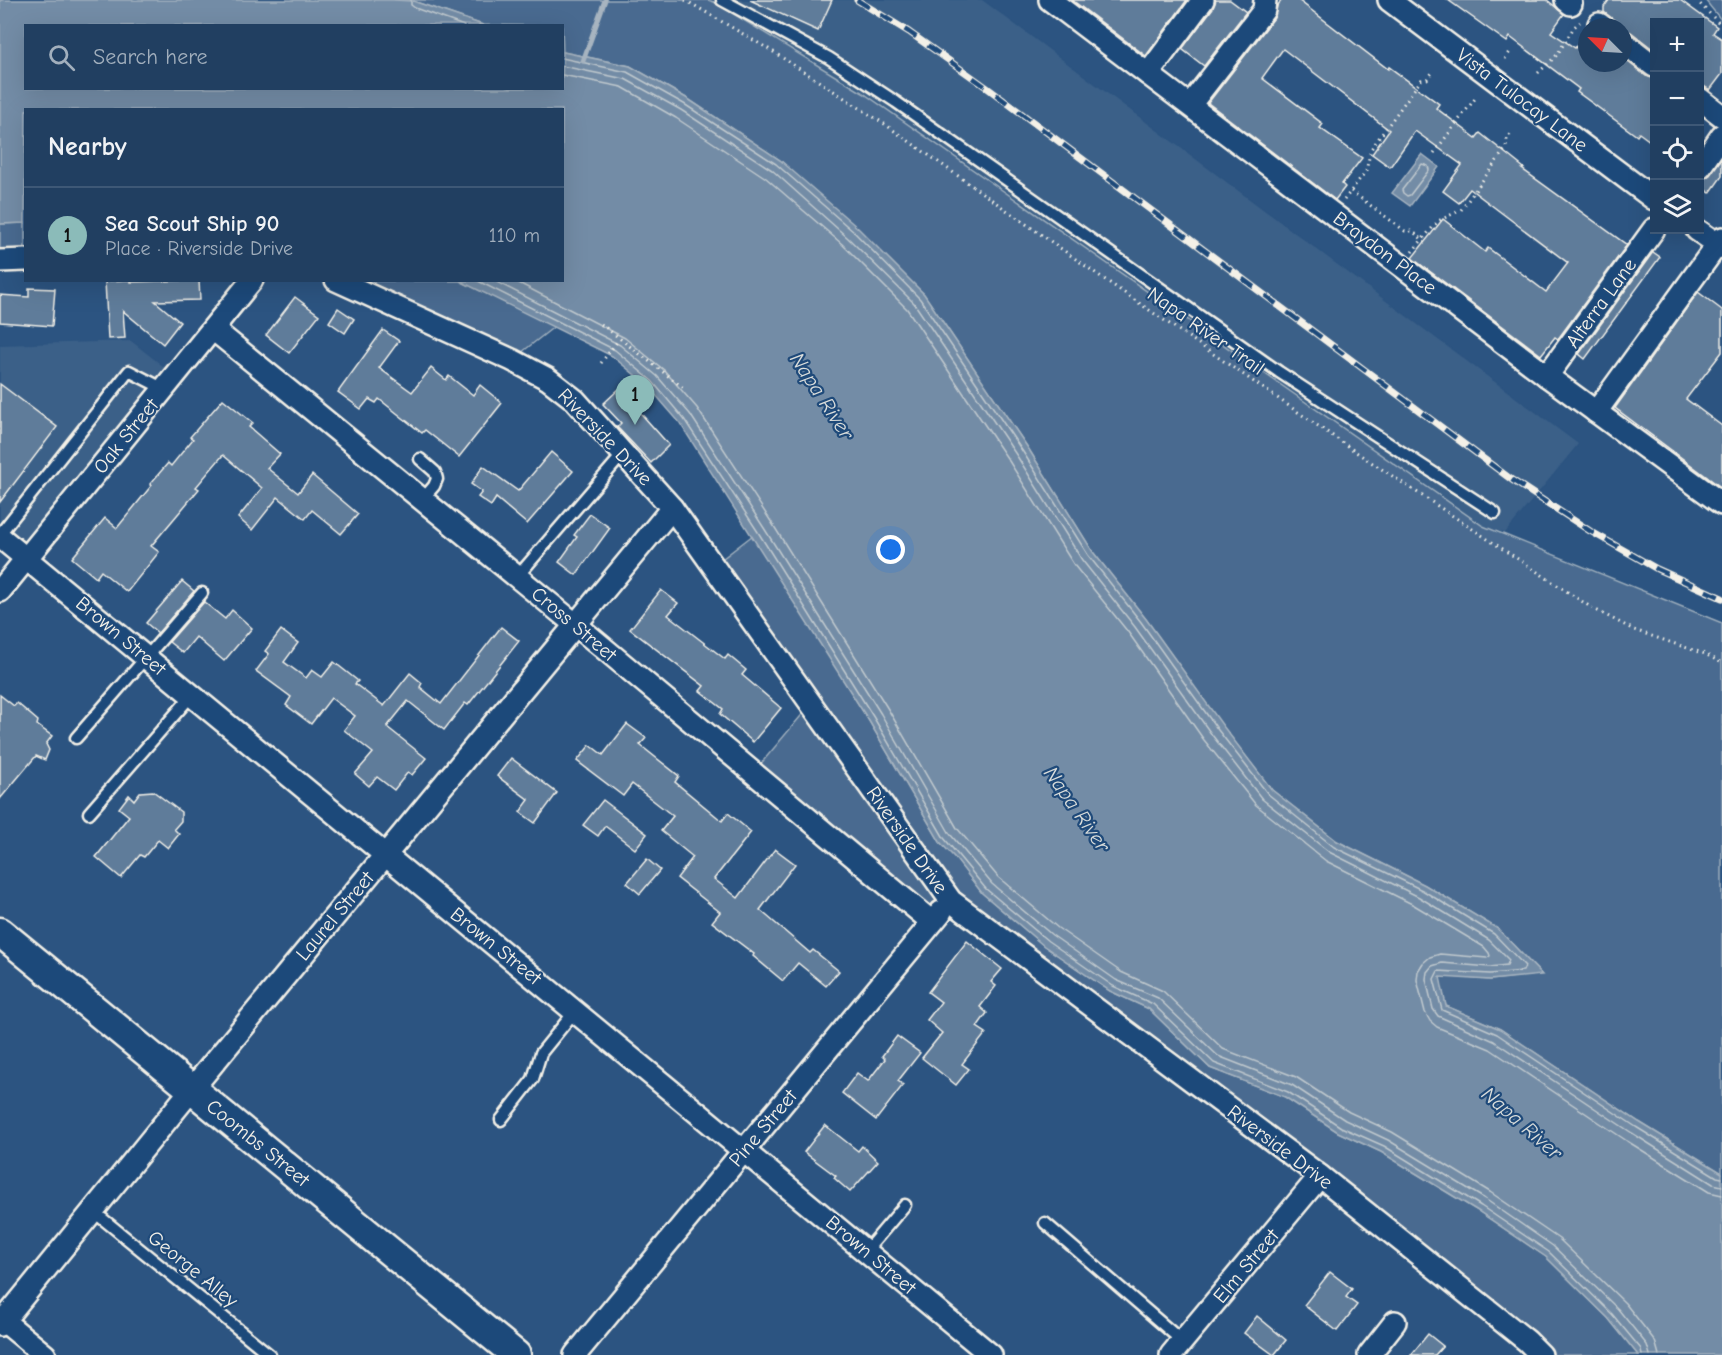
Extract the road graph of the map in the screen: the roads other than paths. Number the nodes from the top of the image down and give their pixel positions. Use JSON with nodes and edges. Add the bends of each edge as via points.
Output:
{"nodes":[{"id":1,"x":723,"y":0,"type":"edge"},
{"id":2,"x":1050,"y":0,"type":"edge"},
{"id":3,"x":1203,"y":0,"type":"edge"},
{"id":4,"x":1265,"y":0,"type":"edge"},
{"id":5,"x":1389,"y":0,"type":"edge"},
{"id":6,"x":1632,"y":49,"type":"edge"},
{"id":7,"x":1650,"y":63,"type":"edge"},
{"id":8,"x":1148,"y":74,"type":"junction"},
{"id":9,"x":1704,"y":102,"type":"edge"},
{"id":10,"x":1190,"y":105,"type":"junction"},
{"id":11,"x":1722,"y":116,"type":"edge"},
{"id":12,"x":1722,"y":135,"type":"edge"},
{"id":13,"x":1704,"y":161,"type":"edge"},
{"id":14,"x":1650,"y":196,"type":"edge"},
{"id":15,"x":1650,"y":234,"type":"edge"},
{"id":16,"x":1704,"y":234,"type":"edge"},
{"id":17,"x":1720,"y":243,"type":"edge"},
{"id":18,"x":24,"y":260,"type":"edge"},
{"id":19,"x":0,"y":261,"type":"edge"},
{"id":20,"x":250,"y":282,"type":"edge"},
{"id":21,"x":340,"y":282,"type":"edge"},
{"id":22,"x":213,"y":329,"type":"junction"},
{"id":23,"x":1547,"y":376,"type":"junction"},
{"id":24,"x":164,"y":389,"type":"junction"},
{"id":25,"x":1596,"y":412,"type":"junction"},
{"id":26,"x":623,"y":454,"type":"junction"},
{"id":27,"x":420,"y":459,"type":"dead end"},
{"id":28,"x":422,"y":500,"type":"junction"},
{"id":29,"x":1722,"y":504,"type":"edge"},
{"id":30,"x":672,"y":508,"type":"junction"},
{"id":31,"x":1495,"y":513,"type":"dead end"},
{"id":32,"x":0,"y":535,"type":"edge"},
{"id":33,"x":27,"y":559,"type":"junction"},
{"id":34,"x":516,"y":577,"type":"junction"},
{"id":35,"x":0,"y":591,"type":"edge"},
{"id":36,"x":202,"y":593,"type":"dead end"},
{"id":37,"x":576,"y":625,"type":"junction"},
{"id":38,"x":146,"y":657,"type":"junction"},
{"id":39,"x":192,"y":695,"type":"junction"},
{"id":40,"x":76,"y":738,"type":"dead end"},
{"id":41,"x":89,"y":813,"type":"dead end"},
{"id":42,"x":386,"y":855,"type":"junction"},
{"id":43,"x":951,"y":901,"type":"junction"},
{"id":44,"x":932,"y":922,"type":"junction"},
{"id":45,"x":0,"y":932,"type":"edge"},
{"id":46,"x":575,"y":1011,"type":"junction"},
{"id":47,"x":192,"y":1089,"type":"junction"},
{"id":48,"x":501,"y":1120,"type":"dead end"},
{"id":49,"x":744,"y":1150,"type":"junction"},
{"id":50,"x":1320,"y":1176,"type":"junction"},
{"id":51,"x":905,"y":1205,"type":"dead end"},
{"id":52,"x":93,"y":1211,"type":"junction"},
{"id":53,"x":1045,"y":1223,"type":"dead end"},
{"id":54,"x":866,"y":1251,"type":"junction"},
{"id":55,"x":1,"y":1321,"type":"edge"},
{"id":56,"x":1395,"y":1322,"type":"dead end"},
{"id":57,"x":1177,"y":1348,"type":"edge"},
{"id":58,"x":45,"y":1355,"type":"edge"},
{"id":59,"x":270,"y":1355,"type":"edge"},
{"id":60,"x":516,"y":1355,"type":"edge"},
{"id":61,"x":575,"y":1355,"type":"edge"},
{"id":62,"x":990,"y":1355,"type":"edge"},
{"id":63,"x":1369,"y":1355,"type":"edge"},
{"id":64,"x":1541,"y":1355,"type":"edge"}],
"edges":[{"from":1,"to":31,"type":"lane","via":[[829,58],[896,102],[1279,372]]},
{"from":2,"to":8,"type":"street","name":"Braydon Place"},
{"from":3,"to":8,"type":"street"},
{"from":4,"to":10,"type":"street","via":[[1264,10]]},
{"from":5,"to":14,"type":"street","name":"Vista Tulocay Lane"},
{"from":6,"to":7,"type":"street"},
{"from":8,"to":10,"type":"street","name":"Braydon Place"},
{"from":9,"to":11,"type":"street"},
{"from":10,"to":23,"type":"street","name":"Braydon Place"},
{"from":12,"to":13,"type":"street"},
{"from":15,"to":23,"type":"street","name":"Alterra Lane"},
{"from":16,"to":17,"type":"street"},
{"from":17,"to":25,"type":"street"},
{"from":18,"to":19,"type":"street"},
{"from":20,"to":22,"type":"street","name":"Oak Street"},
{"from":21,"to":26,"type":"street","name":"Riverside Drive","via":[[548,379],[575,400]]},
{"from":22,"to":24,"type":"street","name":"Oak Street"},
{"from":22,"to":28,"type":"street","name":"Cross Street"},
{"from":23,"to":25,"type":"street","name":"Braydon Place"},
{"from":24,"to":32,"type":"lane","via":[[129,371]]},
{"from":24,"to":33,"type":"street","name":"Oak Street"},
{"from":25,"to":29,"type":"street","name":"Braydon Place"},
{"from":26,"to":30,"type":"street","name":"Riverside Drive"},
{"from":26,"to":34,"type":"lane"},
{"from":27,"to":28,"type":"lane","via":[[437,478]]},
{"from":28,"to":34,"type":"street","name":"Cross Street"},
{"from":30,"to":37,"type":"street","name":"Laurel Street"},
{"from":30,"to":43,"type":"street","name":"Riverside Drive"},
{"from":32,"to":33,"type":"street","name":"Brown Street"},
{"from":33,"to":35,"type":"street","name":"Oak Street"},
{"from":33,"to":38,"type":"street","name":"Brown Street"},
{"from":34,"to":37,"type":"street","name":"Cross Street"},
{"from":36,"to":38,"type":"lane"},
{"from":37,"to":42,"type":"street","name":"Laurel Street"},
{"from":37,"to":44,"type":"street","name":"Cross Street"},
{"from":38,"to":39,"type":"street","name":"Brown Street"},
{"from":38,"to":40,"type":"lane"},
{"from":39,"to":41,"type":"lane"},
{"from":39,"to":42,"type":"street","name":"Brown Street"},
{"from":42,"to":46,"type":"street","name":"Brown Street"},
{"from":42,"to":47,"type":"street","name":"Laurel Street"},
{"from":43,"to":44,"type":"street","name":"Pine Street"},
{"from":43,"to":50,"type":"street","name":"Riverside Drive"},
{"from":44,"to":49,"type":"street","name":"Pine Street"},
{"from":45,"to":47,"type":"street","name":"Coombs Street"},
{"from":46,"to":48,"type":"lane","via":[[542,1053],[532,1079]]},
{"from":46,"to":49,"type":"street","name":"Brown Street"},
{"from":47,"to":52,"type":"street","name":"Laurel Street"},
{"from":47,"to":60,"type":"street","name":"Coombs Street"},
{"from":49,"to":54,"type":"street","name":"Brown Street"},
{"from":49,"to":61,"type":"street","name":"Pine Street"},
{"from":50,"to":57,"type":"street","name":"Elm Street"},
{"from":50,"to":64,"type":"street","name":"Riverside Drive"},
{"from":51,"to":54,"type":"lane"},
{"from":52,"to":55,"type":"street","name":"Laurel Street"},
{"from":52,"to":59,"type":"lane","name":"George Alley"},
{"from":53,"to":57,"type":"lane"},
{"from":54,"to":62,"type":"street","name":"Brown Street"},
{"from":55,"to":58,"type":"street"},
{"from":56,"to":63,"type":"street"}]}
